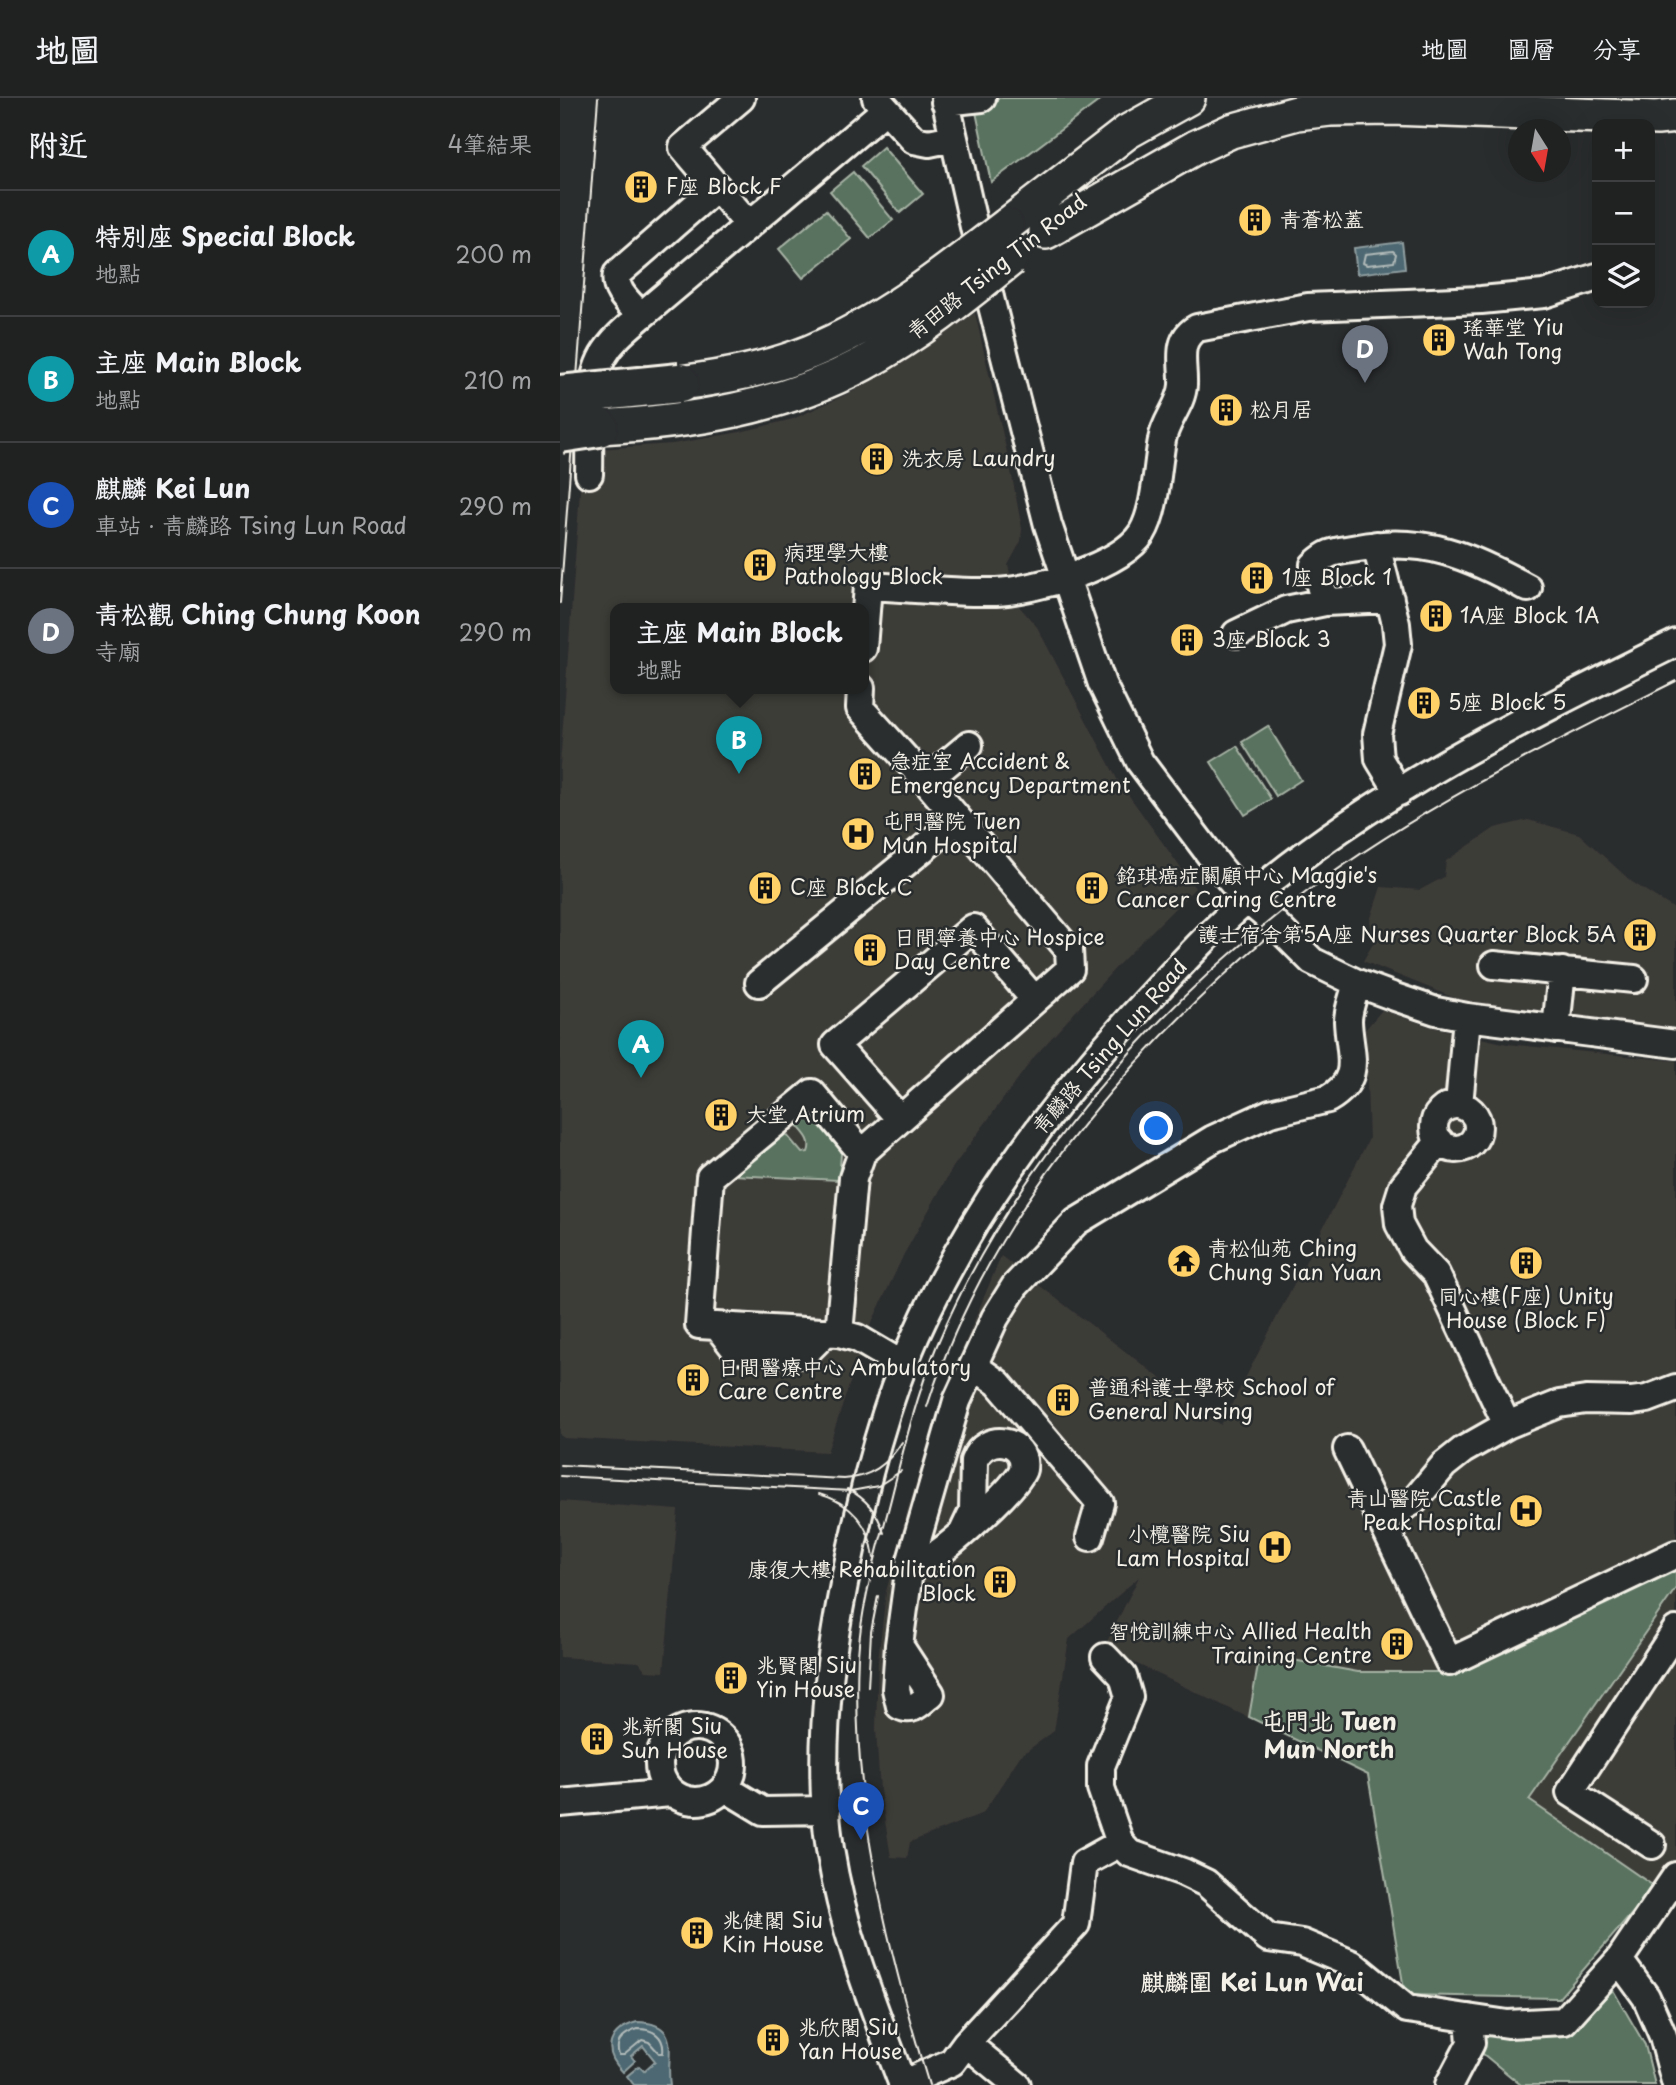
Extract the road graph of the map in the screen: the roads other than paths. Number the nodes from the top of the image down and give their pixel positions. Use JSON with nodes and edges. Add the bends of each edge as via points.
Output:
{"nodes":[{"id":1,"x":741,"y":98,"type":"edge"},
{"id":2,"x":982,"y":98,"type":"edge"},
{"id":3,"x":1171,"y":98,"type":"edge"},
{"id":4,"x":1188,"y":98,"type":"edge"},
{"id":5,"x":1259,"y":98,"type":"edge"},
{"id":6,"x":945,"y":100,"type":"edge"},
{"id":7,"x":881,"y":104,"type":"edge"},
{"id":8,"x":1662,"y":114,"type":"edge"},
{"id":9,"x":1127,"y":132,"type":"junction"},
{"id":10,"x":953,"y":138,"type":"junction"},
{"id":11,"x":717,"y":187,"type":"junction"},
{"id":12,"x":749,"y":225,"type":"junction"},
{"id":13,"x":1046,"y":232,"type":"junction"},
{"id":14,"x":1592,"y":279,"type":"edge"},
{"id":15,"x":641,"y":316,"type":"junction"},
{"id":16,"x":560,"y":377,"type":"edge"},
{"id":17,"x":680,"y":383,"type":"junction"},
{"id":18,"x":560,"y":395,"type":"edge"},
{"id":19,"x":560,"y":423,"type":"edge"},
{"id":20,"x":599,"y":427,"type":"junction"},
{"id":21,"x":560,"y":433,"type":"edge"},
{"id":22,"x":589,"y":474,"type":"dead end"},
{"id":23,"x":1376,"y":545,"type":"junction"},
{"id":24,"x":1064,"y":578,"type":"junction"},
{"id":25,"x":1528,"y":587,"type":"dead end"},
{"id":26,"x":1003,"y":591,"type":"junction"},
{"id":27,"x":1390,"y":599,"type":"junction"},
{"id":28,"x":1325,"y":602,"type":"junction"},
{"id":29,"x":867,"y":603,"type":"edge"},
{"id":30,"x":1236,"y":634,"type":"dead end"},
{"id":31,"x":1676,"y":643,"type":"edge"},
{"id":32,"x":1092,"y":658,"type":"junction"},
{"id":33,"x":861,"y":694,"type":"edge"},
{"id":34,"x":970,"y":745,"type":"dead end"},
{"id":35,"x":926,"y":781,"type":"junction"},
{"id":36,"x":1399,"y":792,"type":"junction"},
{"id":37,"x":958,"y":820,"type":"junction"},
{"id":38,"x":1247,"y":900,"type":"junction"},
{"id":39,"x":1494,"y":965,"type":"dead end"},
{"id":40,"x":1562,"y":971,"type":"junction"},
{"id":41,"x":1634,"y":979,"type":"dead end"},
{"id":42,"x":759,"y":983,"type":"dead end"},
{"id":43,"x":1357,"y":983,"type":"junction"},
{"id":44,"x":1035,"y":1000,"type":"junction"},
{"id":45,"x":1468,"y":1017,"type":"junction"},
{"id":46,"x":1556,"y":1029,"type":"junction"},
{"id":47,"x":1676,"y":1044,"type":"edge"},
{"id":48,"x":900,"y":1119,"type":"junction"},
{"id":49,"x":862,"y":1153,"type":"junction"},
{"id":50,"x":833,"y":1333,"type":"junction"},
{"id":51,"x":903,"y":1365,"type":"junction"},
{"id":52,"x":974,"y":1366,"type":"junction"},
{"id":53,"x":1676,"y":1388,"type":"edge"},
{"id":54,"x":1507,"y":1424,"type":"junction"},
{"id":55,"x":1347,"y":1449,"type":"dead end"},
{"id":56,"x":1381,"y":1519,"type":"junction"},
{"id":57,"x":963,"y":1532,"type":"dead end"},
{"id":58,"x":1090,"y":1537,"type":"dead end"},
{"id":59,"x":1676,"y":1554,"type":"edge"},
{"id":60,"x":910,"y":1564,"type":"junction"},
{"id":61,"x":1676,"y":1630,"type":"edge"},
{"id":62,"x":899,"y":1645,"type":"dead end"},
{"id":63,"x":1105,"y":1657,"type":"dead end"},
{"id":64,"x":725,"y":1788,"type":"junction"},
{"id":65,"x":671,"y":1793,"type":"junction"},
{"id":66,"x":560,"y":1803,"type":"edge"},
{"id":67,"x":827,"y":1810,"type":"junction"},
{"id":68,"x":1120,"y":1843,"type":"junction"},
{"id":69,"x":1652,"y":1845,"type":"dead end"},
{"id":70,"x":1672,"y":1889,"type":"edge"},
{"id":71,"x":1619,"y":1960,"type":"junction"},
{"id":72,"x":1469,"y":2018,"type":"junction"},
{"id":73,"x":966,"y":2043,"type":"junction"},
{"id":74,"x":902,"y":2084,"type":"edge"},
{"id":75,"x":1017,"y":2085,"type":"edge"},
{"id":76,"x":1448,"y":2085,"type":"edge"},
{"id":77,"x":1676,"y":2085,"type":"edge"}],
"edges":[{"from":1,"to":11,"type":"street","via":[[683,147]]},
{"from":2,"to":6,"type":"street"},
{"from":3,"to":9,"type":"main road"},
{"from":4,"to":9,"type":"main road","name":"青田路 Tsing Tin Road"},
{"from":5,"to":13,"type":"main road","name":"青田路 Tsing Tin Road","via":[[1159,146]]},
{"from":6,"to":10,"type":"street"},
{"from":7,"to":10,"type":"street","via":[[914,140],[929,143]]},
{"from":7,"to":12,"type":"street"},
{"from":8,"to":13,"type":"main road","via":[[1392,108],[1297,113],[1231,131],[1196,147]]},
{"from":9,"to":17,"type":"main road","name":"青田路 Tsing Tin Road","bridge":true,"via":[[906,300],[842,337],[768,366]]},
{"from":10,"to":24,"type":"street","via":[[993,312]]},
{"from":11,"to":12,"type":"street"},
{"from":11,"to":15,"type":"street","via":[[617,274],[616,285]]},
{"from":12,"to":15,"type":"street"},
{"from":13,"to":20,"type":"main road","name":"青田路 Tsing Tin Road","bridge":true,"via":[[961,300],[895,345],[822,383],[709,416]]},
{"from":14,"to":24,"type":"street","via":[[1544,294],[1308,307],[1190,332],[1181,348],[1183,389],[1163,435],[1142,533],[1124,552]]},
{"from":15,"to":22,"type":"street","via":[[611,344],[596,373]]},
{"from":16,"to":17,"type":"highway","bridge":true},
{"from":17,"to":18,"type":"highway","bridge":true},
{"from":19,"to":20,"type":"highway","bridge":true},
{"from":20,"to":21,"type":"highway","bridge":true},
{"from":23,"to":25,"type":"street","via":[[1409,543],[1447,550]]},
{"from":23,"to":27,"type":"street"},
{"from":23,"to":28,"type":"street","via":[[1326,554],[1314,565]]},
{"from":24,"to":26,"type":"street"},
{"from":24,"to":32,"type":"street"},
{"from":26,"to":29,"type":"street","via":[[869,586]]},
{"from":26,"to":32,"type":"street","via":[[1045,595]]},
{"from":27,"to":28,"type":"street"},
{"from":27,"to":36,"type":"street","via":[[1398,644],[1377,734],[1380,759]]},
{"from":28,"to":30,"type":"street","via":[[1286,610]]},
{"from":31,"to":36,"type":"street","name":"青麟路 Tsing Lun Road","via":[[1503,731]]},
{"from":32,"to":38,"type":"street","via":[[1140,762]]},
{"from":33,"to":35,"type":"street","via":[[860,708]]},
{"from":34,"to":35,"type":"street"},
{"from":35,"to":37,"type":"street"},
{"from":36,"to":38,"type":"street","name":"青麟路 Tsing Lun Road"},
{"from":37,"to":42,"type":"street"},
{"from":37,"to":44,"type":"street","via":[[1069,950],[1070,969]]},
{"from":38,"to":43,"type":"street","via":[[1312,961]]},
{"from":38,"to":51,"type":"street","name":"青麟路 Tsing Lun Road","via":[[1208,935],[1056,1103],[997,1186],[945,1273]]},
{"from":39,"to":40,"type":"street"},
{"from":40,"to":41,"type":"street"},
{"from":40,"to":46,"type":"street"},
{"from":43,"to":45,"type":"street","via":[[1436,1011]]},
{"from":43,"to":52,"type":"street","via":[[1348,1019],[1353,1064],[1348,1081],[1336,1094],[1250,1121],[1213,1139],[1076,1222],[1015,1286]]},
{"from":44,"to":48,"type":"street"},
{"from":44,"to":48,"type":"street","via":[[972,928],[835,1045]]},
{"from":45,"to":46,"type":"street"},
{"from":45,"to":54,"type":"street","via":[[1459,1105],[1475,1115],[1474,1140],[1457,1149],[1440,1141],[1403,1186],[1397,1205],[1399,1224],[1413,1250],[1436,1274]]},
{"from":46,"to":47,"type":"street"},
{"from":48,"to":49,"type":"street"},
{"from":49,"to":50,"type":"street","via":[[853,1178]]},
{"from":49,"to":50,"type":"street","via":[[813,1093],[710,1177],[699,1325]]},
{"from":50,"to":51,"type":"street","via":[[857,1338]]},
{"from":51,"to":67,"type":"street","name":"青麟路 Tsing Lun Road","via":[[864,1489],[833,1642],[826,1728]]},
{"from":52,"to":58,"type":"street","via":[[998,1383],[1101,1503]]},
{"from":52,"to":60,"type":"street","via":[[957,1401]]},
{"from":53,"to":54,"type":"street","via":[[1632,1401],[1573,1401]]},
{"from":54,"to":56,"type":"street","via":[[1463,1450],[1414,1501]]},
{"from":55,"to":56,"type":"street"},
{"from":56,"to":59,"type":"street","via":[[1448,1662]]},
{"from":57,"to":60,"type":"street","via":[[934,1556]]},
{"from":60,"to":62,"type":"street"},
{"from":61,"to":69,"type":"street","via":[[1570,1792]]},
{"from":63,"to":68,"type":"street","via":[[1124,1676],[1129,1697],[1101,1766],[1101,1788]]},
{"from":64,"to":65,"type":"street","via":[[705,1801],[693,1802]]},
{"from":64,"to":65,"type":"street","via":[[732,1777],[732,1752],[716,1733],[692,1727],[680,1730],[662,1747],[658,1759],[658,1771]]},
{"from":64,"to":67,"type":"street","via":[[763,1811]]},
{"from":65,"to":66,"type":"street"},
{"from":67,"to":74,"type":"street","name":"青麟路 Tsing Lun Road","via":[[851,1947]]},
{"from":68,"to":72,"type":"street","via":[[1129,1853],[1206,1883],[1268,1938],[1302,1943],[1352,1965],[1407,2009]]},
{"from":68,"to":73,"type":"street","via":[[1084,1863],[1076,1924]]},
{"from":70,"to":71,"type":"street"},
{"from":71,"to":72,"type":"street","via":[[1564,2021],[1508,2024]]},
{"from":71,"to":77,"type":"street","via":[[1646,1997],[1663,2036]]},
{"from":72,"to":76,"type":"street","via":[[1471,2043]]},
{"from":73,"to":74,"type":"street","via":[[952,2062]]},
{"from":73,"to":75,"type":"street"}]}
